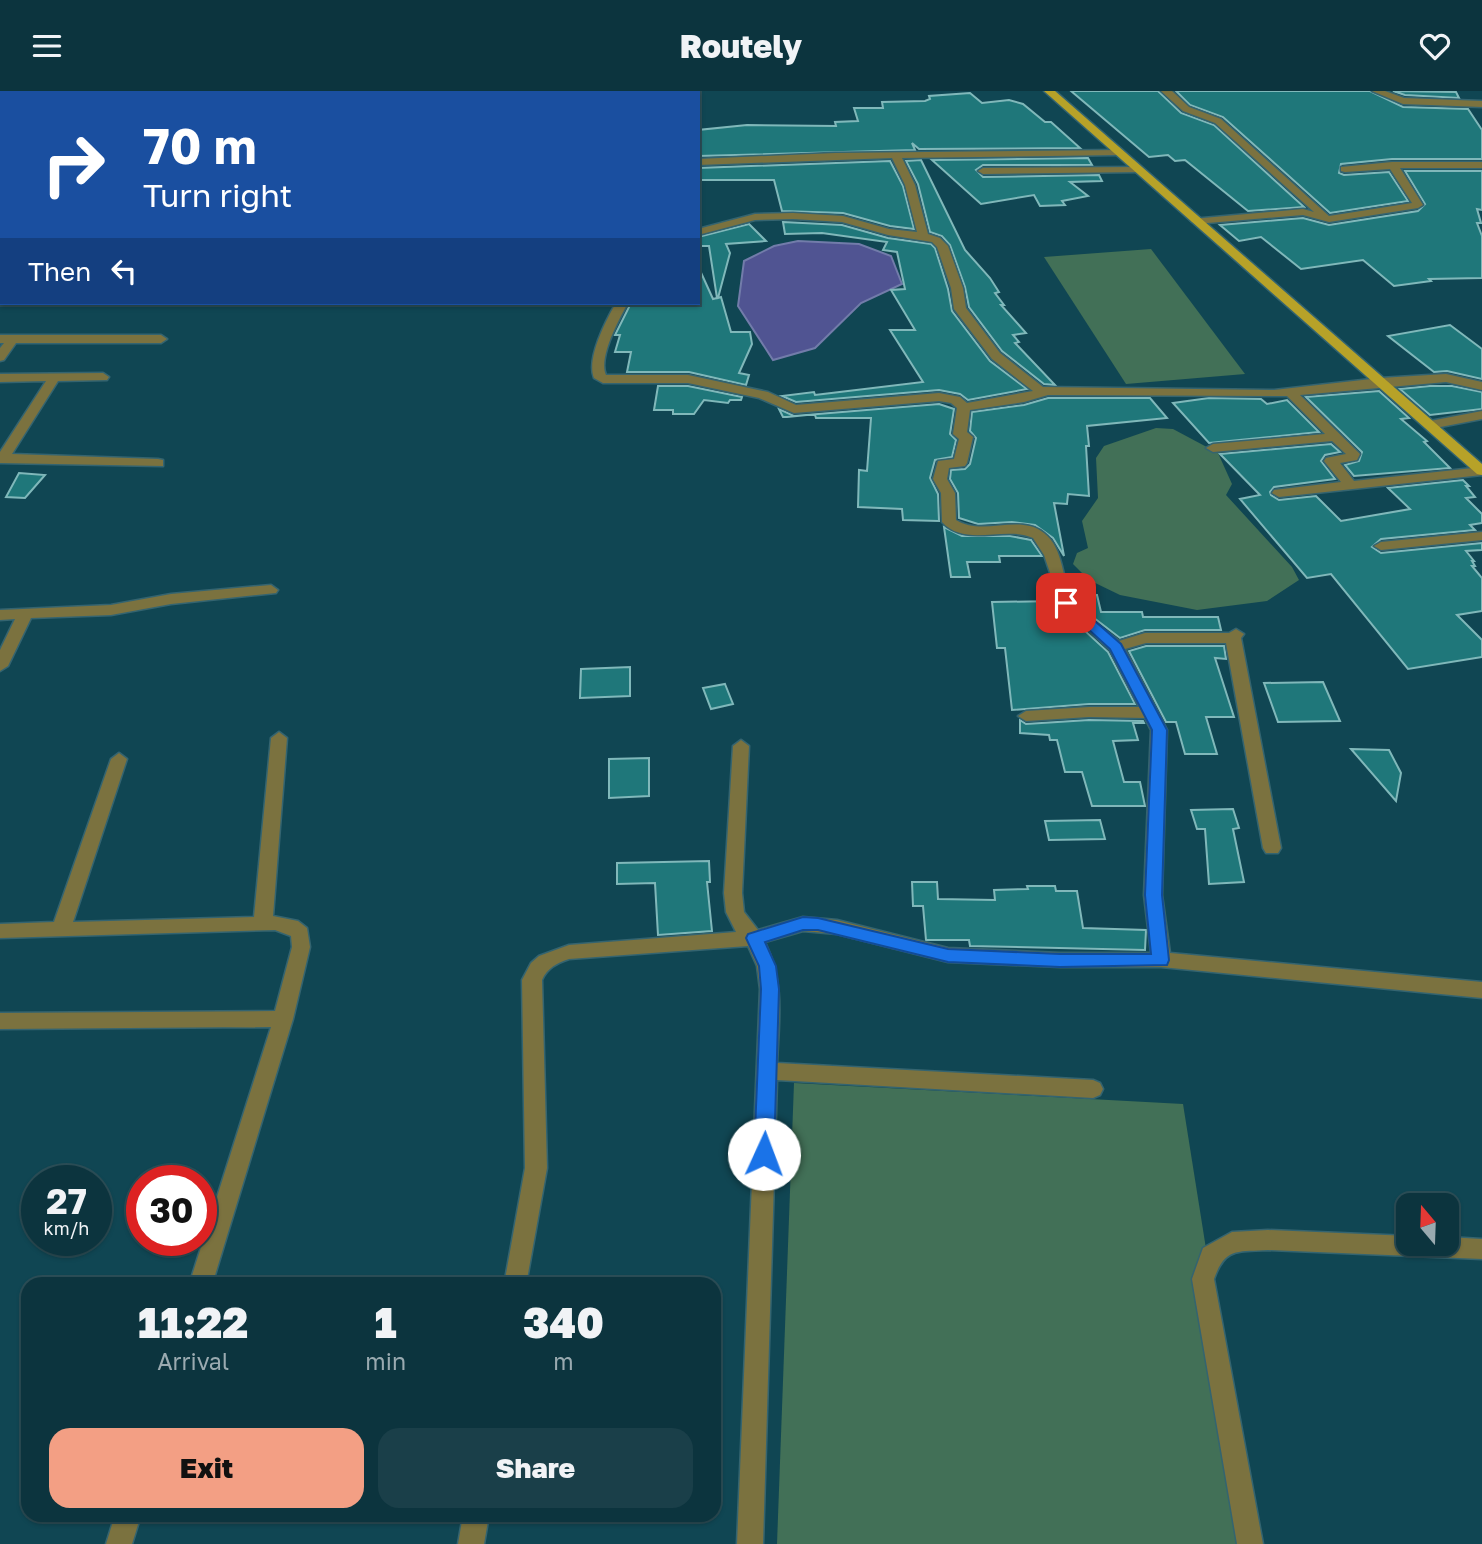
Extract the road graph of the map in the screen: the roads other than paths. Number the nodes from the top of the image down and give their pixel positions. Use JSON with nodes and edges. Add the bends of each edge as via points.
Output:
{"nodes":[{"id":1,"x":1049,"y":91,"type":"edge"},
{"id":2,"x":1166,"y":91,"type":"edge"},
{"id":3,"x":1377,"y":91,"type":"edge"},
{"id":4,"x":1482,"y":103,"type":"edge"},
{"id":5,"x":1118,"y":152,"type":"junction"},
{"id":6,"x":896,"y":155,"type":"junction"},
{"id":7,"x":700,"y":162,"type":"edge"},
{"id":8,"x":1392,"y":165,"type":"junction"},
{"id":9,"x":1482,"y":165,"type":"edge"},
{"id":10,"x":1345,"y":169,"type":"dead end"},
{"id":11,"x":1138,"y":170,"type":"junction"},
{"id":12,"x":983,"y":171,"type":"dead end"},
{"id":13,"x":1329,"y":219,"type":"junction"},
{"id":14,"x":1196,"y":221,"type":"junction"},
{"id":15,"x":700,"y":231,"type":"edge"},
{"id":16,"x":923,"y":236,"type":"junction"},
{"id":17,"x":621,"y":305,"type":"edge"},
{"id":18,"x":6,"y":339,"type":"edge"},
{"id":19,"x":161,"y":339,"type":"dead end"},
{"id":20,"x":0,"y":357,"type":"edge"},
{"id":21,"x":103,"y":377,"type":"dead end"},
{"id":22,"x":0,"y":378,"type":"edge"},
{"id":23,"x":54,"y":378,"type":"junction"},
{"id":24,"x":1380,"y":382,"type":"junction"},
{"id":25,"x":1482,"y":386,"type":"edge"},
{"id":26,"x":1044,"y":392,"type":"junction"},
{"id":27,"x":1290,"y":392,"type":"junction"},
{"id":28,"x":964,"y":407,"type":"junction"},
{"id":29,"x":1482,"y":415,"type":"edge"},
{"id":30,"x":1430,"y":425,"type":"junction"},
{"id":31,"x":1335,"y":437,"type":"junction"},
{"id":32,"x":1213,"y":448,"type":"dead end"},
{"id":33,"x":3,"y":462,"type":"edge"},
{"id":34,"x":158,"y":463,"type":"dead end"},
{"id":35,"x":1482,"y":471,"type":"edge"},
{"id":36,"x":1349,"y":485,"type":"junction"},
{"id":37,"x":1279,"y":493,"type":"dead end"},
{"id":38,"x":1482,"y":536,"type":"edge"},
{"id":39,"x":1381,"y":546,"type":"dead end"},
{"id":40,"x":271,"y":590,"type":"dead end"},
{"id":41,"x":26,"y":613,"type":"junction"},
{"id":42,"x":0,"y":615,"type":"edge"},
{"id":43,"x":1116,"y":647,"type":"junction"},
{"id":44,"x":0,"y":666,"type":"edge"},
{"id":45,"x":1151,"y":713,"type":"junction"},
{"id":46,"x":1026,"y":716,"type":"dead end"},
{"id":47,"x":279,"y":738,"type":"dead end"},
{"id":48,"x":741,"y":746,"type":"dead end"},
{"id":49,"x":119,"y":759,"type":"dead end"},
{"id":50,"x":1272,"y":848,"type":"dead end"},
{"id":51,"x":263,"y":923,"type":"junction"},
{"id":52,"x":61,"y":929,"type":"junction"},
{"id":53,"x":0,"y":931,"type":"edge"},
{"id":54,"x":754,"y":938,"type":"junction"},
{"id":55,"x":1161,"y":960,"type":"junction"},
{"id":56,"x":1482,"y":990,"type":"edge"},
{"id":57,"x":283,"y":1019,"type":"junction"},
{"id":58,"x":0,"y":1021,"type":"edge"},
{"id":59,"x":767,"y":1071,"type":"junction"},
{"id":60,"x":1093,"y":1089,"type":"dead end"},
{"id":61,"x":1482,"y":1249,"type":"edge"},
{"id":62,"x":202,"y":1277,"type":"edge"},
{"id":63,"x":516,"y":1277,"type":"edge"},
{"id":64,"x":126,"y":1522,"type":"edge"},
{"id":65,"x":475,"y":1522,"type":"edge"},
{"id":66,"x":119,"y":1544,"type":"edge"},
{"id":67,"x":471,"y":1544,"type":"edge"},
{"id":68,"x":750,"y":1544,"type":"edge"},
{"id":69,"x":1250,"y":1544,"type":"edge"}],
"edges":[{"from":1,"to":5,"type":"main road"},
{"from":2,"to":13,"type":"street","via":[[1186,109],[1218,121]]},
{"from":3,"to":4,"type":"street","via":[[1403,101]]},
{"from":5,"to":6,"type":"street"},
{"from":5,"to":11,"type":"main road"},
{"from":6,"to":7,"type":"street"},
{"from":6,"to":16,"type":"street","via":[[910,185]]},
{"from":8,"to":9,"type":"street"},
{"from":8,"to":10,"type":"street"},
{"from":8,"to":13,"type":"street","via":[[1418,205]]},
{"from":11,"to":12,"type":"street"},
{"from":11,"to":14,"type":"main road"},
{"from":13,"to":14,"type":"street","via":[[1303,212]]},
{"from":14,"to":24,"type":"main road"},
{"from":15,"to":16,"type":"street","via":[[755,217],[793,216],[843,219]]},
{"from":16,"to":26,"type":"street","via":[[942,246],[960,309],[996,356]]},
{"from":17,"to":28,"type":"street","via":[[609,325],[597,367],[603,379],[688,379],[763,395],[794,409],[939,397]]},
{"from":18,"to":19,"type":"street"},
{"from":18,"to":20,"type":"street"},
{"from":21,"to":23,"type":"street"},
{"from":22,"to":23,"type":"street"},
{"from":23,"to":33,"type":"street"},
{"from":24,"to":25,"type":"street","via":[[1446,378]]},
{"from":24,"to":27,"type":"street"},
{"from":24,"to":30,"type":"main road"},
{"from":26,"to":27,"type":"street"},
{"from":26,"to":28,"type":"street"},
{"from":27,"to":31,"type":"street"},
{"from":28,"to":43,"type":"street","via":[[960,434],[966,437],[960,463],[943,464],[940,479],[948,493],[949,522],[962,530],[1037,534],[1046,546],[1066,603]]},
{"from":29,"to":30,"type":"street"},
{"from":30,"to":35,"type":"main road"},
{"from":31,"to":32,"type":"street"},
{"from":31,"to":36,"type":"street","via":[[1353,454],[1331,461]]},
{"from":33,"to":34,"type":"street"},
{"from":35,"to":36,"type":"street"},
{"from":36,"to":37,"type":"street"},
{"from":38,"to":39,"type":"street"},
{"from":40,"to":41,"type":"street","via":[[111,610]]},
{"from":41,"to":42,"type":"street"},
{"from":41,"to":44,"type":"street"},
{"from":43,"to":45,"type":"street"},
{"from":43,"to":50,"type":"street","via":[[1145,638],[1235,636]]},
{"from":45,"to":46,"type":"street"},
{"from":45,"to":55,"type":"street","via":[[1159,730],[1153,895]]},
{"from":47,"to":51,"type":"street"},
{"from":48,"to":54,"type":"street","via":[[733,893],[736,912]]},
{"from":49,"to":52,"type":"street"},
{"from":51,"to":52,"type":"street"},
{"from":51,"to":57,"type":"street","via":[[291,926],[300,933]]},
{"from":52,"to":53,"type":"street"},
{"from":54,"to":55,"type":"street","via":[[818,924],[948,955]]},
{"from":54,"to":59,"type":"street","via":[[767,966],[770,989]]},
{"from":54,"to":63,"type":"street","via":[[569,952],[544,959],[537,966],[532,980],[536,1168]]},
{"from":55,"to":56,"type":"street"},
{"from":57,"to":58,"type":"street"},
{"from":57,"to":62,"type":"street"},
{"from":59,"to":60,"type":"street"},
{"from":59,"to":68,"type":"street"},
{"from":61,"to":69,"type":"street","via":[[1268,1240],[1232,1242],[1211,1255],[1203,1279]]},
{"from":64,"to":66,"type":"street"},
{"from":65,"to":67,"type":"street"}]}
